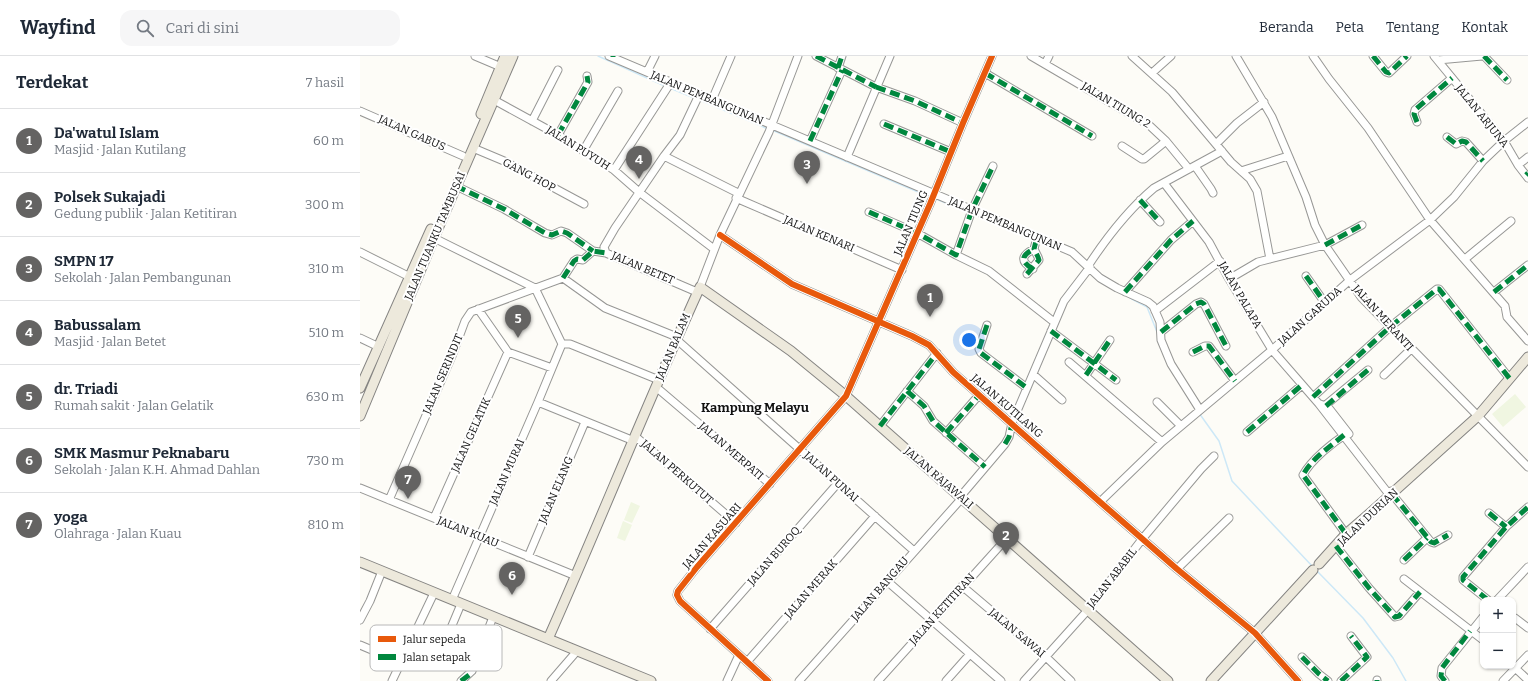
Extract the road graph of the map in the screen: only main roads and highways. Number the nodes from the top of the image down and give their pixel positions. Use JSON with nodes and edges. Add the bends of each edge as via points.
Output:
{"nodes":[{"id":1,"x":505,"y":56,"type":"edge"},
{"id":2,"x":513,"y":56,"type":"edge"},
{"id":3,"x":698,"y":289,"type":"joint"},
{"id":4,"x":1528,"y":357,"type":"edge"},
{"id":5,"x":360,"y":388,"type":"edge"},
{"id":6,"x":360,"y":413,"type":"edge"},
{"id":7,"x":360,"y":562,"type":"edge"},
{"id":8,"x":548,"y":639,"type":"junction"},
{"id":9,"x":639,"y":679,"type":"edge"},
{"id":10,"x":651,"y":681,"type":"edge"},
{"id":11,"x":1168,"y":681,"type":"edge"},
{"id":12,"x":1211,"y":681,"type":"edge"}],
"edges":[{"from":1,"to":5,"type":"main road","name":"JALAN TUANKU TAMBUSAI"},
{"from":2,"to":6,"type":"main road","name":"JALAN TUANKU TAMBUSAI"},
{"from":3,"to":8,"type":"main road","name":"JALAN BALAM"},
{"from":3,"to":11,"type":"main road","name":"JALAN RAJAWALI","via":[[791,351],[846,396]]},
{"from":4,"to":12,"type":"main road","name":"JALAN DURIAN","via":[[1478,416],[1346,534]]},
{"from":7,"to":8,"type":"main road"},
{"from":8,"to":9,"type":"main road"},
{"from":9,"to":10,"type":"main road"}]}
